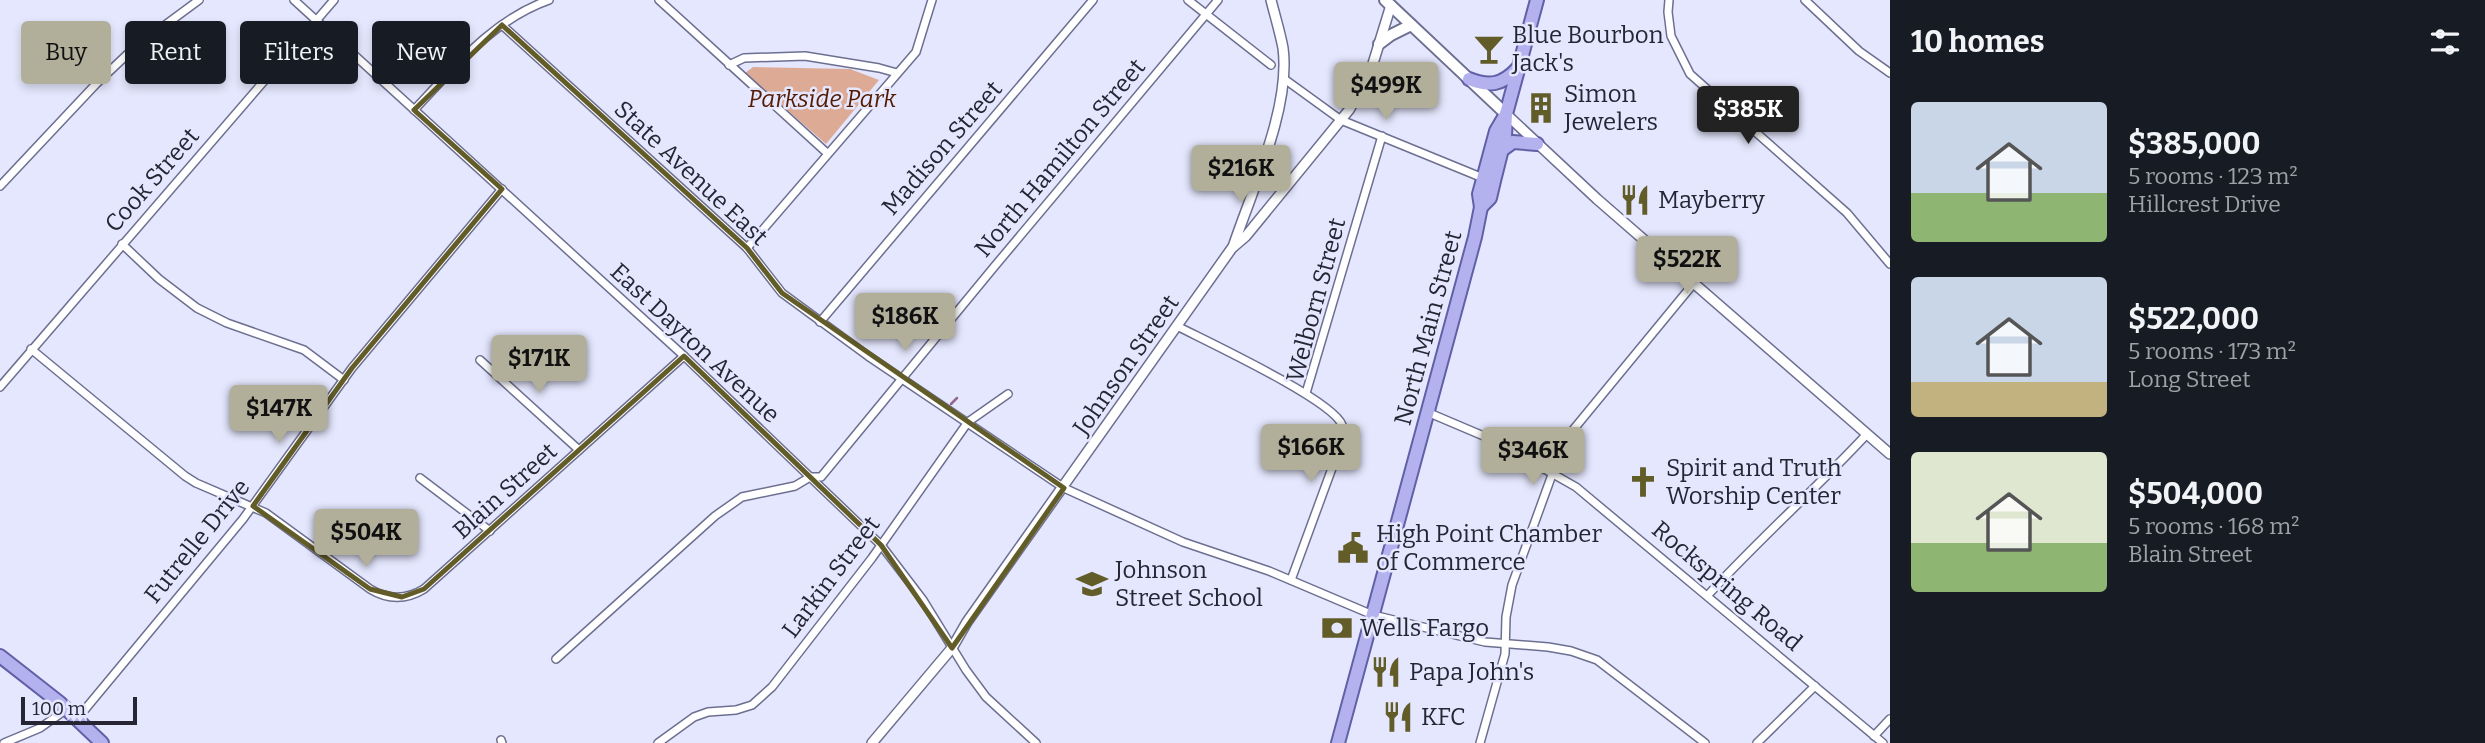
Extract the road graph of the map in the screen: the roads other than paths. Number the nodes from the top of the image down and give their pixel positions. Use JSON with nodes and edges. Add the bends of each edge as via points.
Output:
{"nodes":[{"id":1,"x":199,"y":0,"type":"edge"},
{"id":2,"x":294,"y":0,"type":"edge"},
{"id":3,"x":334,"y":0,"type":"edge"},
{"id":4,"x":549,"y":0,"type":"edge"},
{"id":5,"x":659,"y":0,"type":"edge"},
{"id":6,"x":932,"y":0,"type":"edge"},
{"id":7,"x":1093,"y":0,"type":"edge"},
{"id":8,"x":1188,"y":0,"type":"edge"},
{"id":9,"x":1219,"y":0,"type":"edge"},
{"id":10,"x":1271,"y":0,"type":"edge"},
{"id":11,"x":1537,"y":0,"type":"edge"},
{"id":12,"x":1669,"y":0,"type":"edge"},
{"id":13,"x":1805,"y":0,"type":"edge"},
{"id":14,"x":1389,"y":2,"type":"edge"},
{"id":15,"x":1206,"y":14,"type":"junction"},
{"id":16,"x":316,"y":20,"type":"junction"},
{"id":17,"x":502,"y":25,"type":"junction"},
{"id":18,"x":1411,"y":25,"type":"junction"},
{"id":19,"x":1379,"y":44,"type":"junction"},
{"id":20,"x":729,"y":65,"type":"junction"},
{"id":21,"x":1271,"y":65,"type":"dead end"},
{"id":22,"x":1519,"y":66,"type":"junction"},
{"id":23,"x":897,"y":73,"type":"junction"},
{"id":24,"x":1890,"y":74,"type":"edge"},
{"id":25,"x":1283,"y":78,"type":"junction"},
{"id":26,"x":1469,"y":79,"type":"junction"},
{"id":27,"x":414,"y":110,"type":"junction"},
{"id":28,"x":1506,"y":114,"type":"junction"},
{"id":29,"x":1341,"y":120,"type":"junction"},
{"id":30,"x":1382,"y":136,"type":"junction"},
{"id":31,"x":1538,"y":144,"type":"junction"},
{"id":32,"x":1502,"y":150,"type":"junction"},
{"id":33,"x":827,"y":153,"type":"junction"},
{"id":34,"x":1483,"y":178,"type":"junction"},
{"id":35,"x":1255,"y":183,"type":"junction"},
{"id":36,"x":0,"y":186,"type":"edge"},
{"id":37,"x":502,"y":189,"type":"junction"},
{"id":38,"x":1481,"y":207,"type":"junction"},
{"id":39,"x":1265,"y":211,"type":"junction"},
{"id":40,"x":122,"y":244,"type":"junction"},
{"id":41,"x":747,"y":247,"type":"junction"},
{"id":42,"x":1232,"y":248,"type":"junction"},
{"id":43,"x":1889,"y":260,"type":"edge"},
{"id":44,"x":1694,"y":283,"type":"junction"},
{"id":45,"x":820,"y":322,"type":"junction"},
{"id":46,"x":1177,"y":326,"type":"junction"},
{"id":47,"x":31,"y":349,"type":"junction"},
{"id":48,"x":684,"y":356,"type":"junction"},
{"id":49,"x":480,"y":360,"type":"dead end"},
{"id":50,"x":902,"y":378,"type":"junction"},
{"id":51,"x":344,"y":380,"type":"junction"},
{"id":52,"x":0,"y":387,"type":"edge"},
{"id":53,"x":1306,"y":393,"type":"junction"},
{"id":54,"x":1008,"y":394,"type":"dead end"},
{"id":55,"x":1427,"y":412,"type":"junction"},
{"id":56,"x":968,"y":422,"type":"junction"},
{"id":57,"x":1867,"y":434,"type":"junction"},
{"id":58,"x":579,"y":450,"type":"junction"},
{"id":59,"x":1890,"y":454,"type":"edge"},
{"id":60,"x":1553,"y":472,"type":"junction"},
{"id":61,"x":810,"y":477,"type":"junction"},
{"id":62,"x":420,"y":478,"type":"dead end"},
{"id":63,"x":1064,"y":488,"type":"junction"},
{"id":64,"x":253,"y":506,"type":"junction"},
{"id":65,"x":490,"y":531,"type":"junction"},
{"id":66,"x":881,"y":545,"type":"junction"},
{"id":67,"x":1291,"y":580,"type":"junction"},
{"id":68,"x":1708,"y":595,"type":"junction"},
{"id":69,"x":1373,"y":615,"type":"junction"},
{"id":70,"x":1504,"y":644,"type":"junction"},
{"id":71,"x":952,"y":648,"type":"junction"},
{"id":72,"x":0,"y":656,"type":"edge"},
{"id":73,"x":556,"y":659,"type":"dead end"},
{"id":74,"x":1815,"y":685,"type":"junction"},
{"id":75,"x":66,"y":709,"type":"junction"},
{"id":76,"x":77,"y":719,"type":"junction"},
{"id":77,"x":1890,"y":719,"type":"edge"},
{"id":78,"x":1874,"y":737,"type":"junction"},
{"id":79,"x":5,"y":743,"type":"edge"},
{"id":80,"x":102,"y":743,"type":"edge"},
{"id":81,"x":658,"y":743,"type":"edge"},
{"id":82,"x":872,"y":743,"type":"edge"},
{"id":83,"x":1036,"y":743,"type":"edge"},
{"id":84,"x":1338,"y":743,"type":"edge"},
{"id":85,"x":1480,"y":743,"type":"edge"},
{"id":86,"x":1705,"y":743,"type":"edge"},
{"id":87,"x":1757,"y":743,"type":"edge"},
{"id":88,"x":1883,"y":743,"type":"edge"}],
"edges":[{"from":1,"to":36,"type":"street","via":[[134,48]]},
{"from":2,"to":16,"type":"street","name":"East Dayton Avenue"},
{"from":3,"to":16,"type":"street","name":"Cook Street"},
{"from":4,"to":17,"type":"street"},
{"from":5,"to":20,"type":"street"},
{"from":6,"to":23,"type":"street","via":[[916,52]]},
{"from":7,"to":45,"type":"street","name":"Madison Street"},
{"from":8,"to":15,"type":"street"},
{"from":9,"to":15,"type":"street","name":"North Hamilton Street"},
{"from":10,"to":25,"type":"street","via":[[1283,48]]},
{"from":11,"to":22,"type":"main road","name":"North Main Street"},
{"from":12,"to":43,"type":"street","via":[[1671,36],[1689,74],[1840,206]]},
{"from":13,"to":24,"type":"street"},
{"from":14,"to":18,"type":"main road"},
{"from":14,"to":19,"type":"street","name":"Johnson Street"},
{"from":15,"to":21,"type":"street"},
{"from":15,"to":50,"type":"street","name":"North Hamilton Street"},
{"from":16,"to":27,"type":"street","name":"East Dayton Avenue"},
{"from":16,"to":40,"type":"street","name":"Cook Street"},
{"from":17,"to":27,"type":"street"},
{"from":17,"to":41,"type":"street","name":"State Avenue East"},
{"from":18,"to":19,"type":"main road"},
{"from":18,"to":26,"type":"main road"},
{"from":19,"to":29,"type":"street","name":"Johnson Street","via":[[1371,70]]},
{"from":20,"to":23,"type":"street","via":[[744,58],[805,57]]},
{"from":20,"to":33,"type":"street"},
{"from":22,"to":26,"type":"main road","via":[[1493,85]]},
{"from":22,"to":28,"type":"main road","name":"North Main Street"},
{"from":23,"to":33,"type":"street"},
{"from":25,"to":29,"type":"street"},
{"from":25,"to":35,"type":"street"},
{"from":26,"to":28,"type":"main road"},
{"from":27,"to":37,"type":"street","name":"East Dayton Avenue"},
{"from":28,"to":31,"type":"street"},
{"from":28,"to":32,"type":"main road","name":"North Main Street"},
{"from":28,"to":34,"type":"main road","name":"North Main Street","via":[[1496,131]]},
{"from":29,"to":30,"type":"street"},
{"from":29,"to":39,"type":"street","name":"Johnson Street"},
{"from":30,"to":34,"type":"street"},
{"from":30,"to":53,"type":"street","name":"Welborn Street"},
{"from":31,"to":32,"type":"main road","via":[[1513,142]]},
{"from":31,"to":44,"type":"street"},
{"from":32,"to":38,"type":"main road","name":"North Main Street","via":[[1490,198]]},
{"from":33,"to":41,"type":"street"},
{"from":34,"to":38,"type":"main road","name":"North Main Street"},
{"from":35,"to":39,"type":"street","via":[[1256,202]]},
{"from":35,"to":42,"type":"street"},
{"from":37,"to":48,"type":"street","name":"East Dayton Avenue"},
{"from":37,"to":51,"type":"street","name":"Futrelle Drive"},
{"from":38,"to":55,"type":"main road","name":"North Main Street"},
{"from":39,"to":42,"type":"street","name":"Johnson Street"},
{"from":40,"to":47,"type":"street","name":"Cook Street"},
{"from":40,"to":51,"type":"street","via":[[197,307],[227,323],[304,350]]},
{"from":41,"to":45,"type":"street","name":"State Avenue East","via":[[782,293]]},
{"from":42,"to":46,"type":"street","name":"Johnson Street"},
{"from":44,"to":57,"type":"street"},
{"from":44,"to":60,"type":"street","via":[[1573,429]]},
{"from":45,"to":50,"type":"street","name":"State Avenue East"},
{"from":46,"to":53,"type":"street"},
{"from":46,"to":63,"type":"street","name":"Johnson Street"},
{"from":47,"to":52,"type":"street","name":"Cook Street"},
{"from":47,"to":64,"type":"street","name":"Blain Street","via":[[185,476]]},
{"from":48,"to":58,"type":"street","name":"Blain Street"},
{"from":48,"to":61,"type":"street","name":"East Dayton Avenue"},
{"from":49,"to":58,"type":"street"},
{"from":50,"to":56,"type":"street","name":"State Avenue East"},
{"from":50,"to":61,"type":"street","name":"North Hamilton Street","via":[[821,477]]},
{"from":51,"to":64,"type":"street","name":"Futrelle Drive"},
{"from":53,"to":67,"type":"street","name":"Welborn Street","via":[[1336,417],[1342,426],[1342,442]]},
{"from":54,"to":56,"type":"street","name":"Larkin Street"},
{"from":55,"to":60,"type":"street","name":"Rockspring Road"},
{"from":55,"to":69,"type":"main road","name":"North Main Street"},
{"from":56,"to":63,"type":"street","name":"State Avenue East"},
{"from":56,"to":66,"type":"street","name":"Larkin Street"},
{"from":57,"to":59,"type":"street"},
{"from":57,"to":68,"type":"street"},
{"from":58,"to":65,"type":"street","name":"Blain Street"},
{"from":60,"to":68,"type":"street","name":"Rockspring Road","via":[[1597,502]]},
{"from":60,"to":70,"type":"street","via":[[1511,585]]},
{"from":61,"to":66,"type":"street","name":"East Dayton Avenue"},
{"from":61,"to":73,"type":"street","name":"North Hamilton Street","via":[[742,497],[715,516]]},
{"from":62,"to":65,"type":"street"},
{"from":63,"to":67,"type":"street","name":"State Avenue East","via":[[1183,542]]},
{"from":63,"to":71,"type":"street","name":"Johnson Street"},
{"from":64,"to":65,"type":"street","name":"Blain Street","via":[[370,589],[390,598],[424,589]]},
{"from":64,"to":76,"type":"street","name":"Futrelle Drive"},
{"from":66,"to":71,"type":"street","name":"East Dayton Avenue"},
{"from":66,"to":81,"type":"street","name":"Larkin Street","via":[[765,694],[752,705],[694,717]]},
{"from":67,"to":69,"type":"street","name":"State Avenue East"},
{"from":68,"to":74,"type":"street","name":"Rockspring Road"},
{"from":69,"to":70,"type":"street","name":"State Avenue East"},
{"from":69,"to":84,"type":"main road","name":"North Main Street"},
{"from":70,"to":85,"type":"street"},
{"from":70,"to":86,"type":"street","name":"State Avenue East","via":[[1548,646],[1597,660]]},
{"from":71,"to":82,"type":"street","name":"Johnson Street"},
{"from":71,"to":83,"type":"street","name":"East Dayton Avenue","via":[[986,697]]},
{"from":72,"to":75,"type":"main road"},
{"from":74,"to":78,"type":"street","name":"Rockspring Road"},
{"from":74,"to":87,"type":"street"},
{"from":75,"to":76,"type":"main road"},
{"from":75,"to":79,"type":"street","via":[[40,728]]},
{"from":76,"to":80,"type":"main road"},
{"from":77,"to":78,"type":"street"},
{"from":78,"to":88,"type":"street","name":"Rockspring Road"}]}
